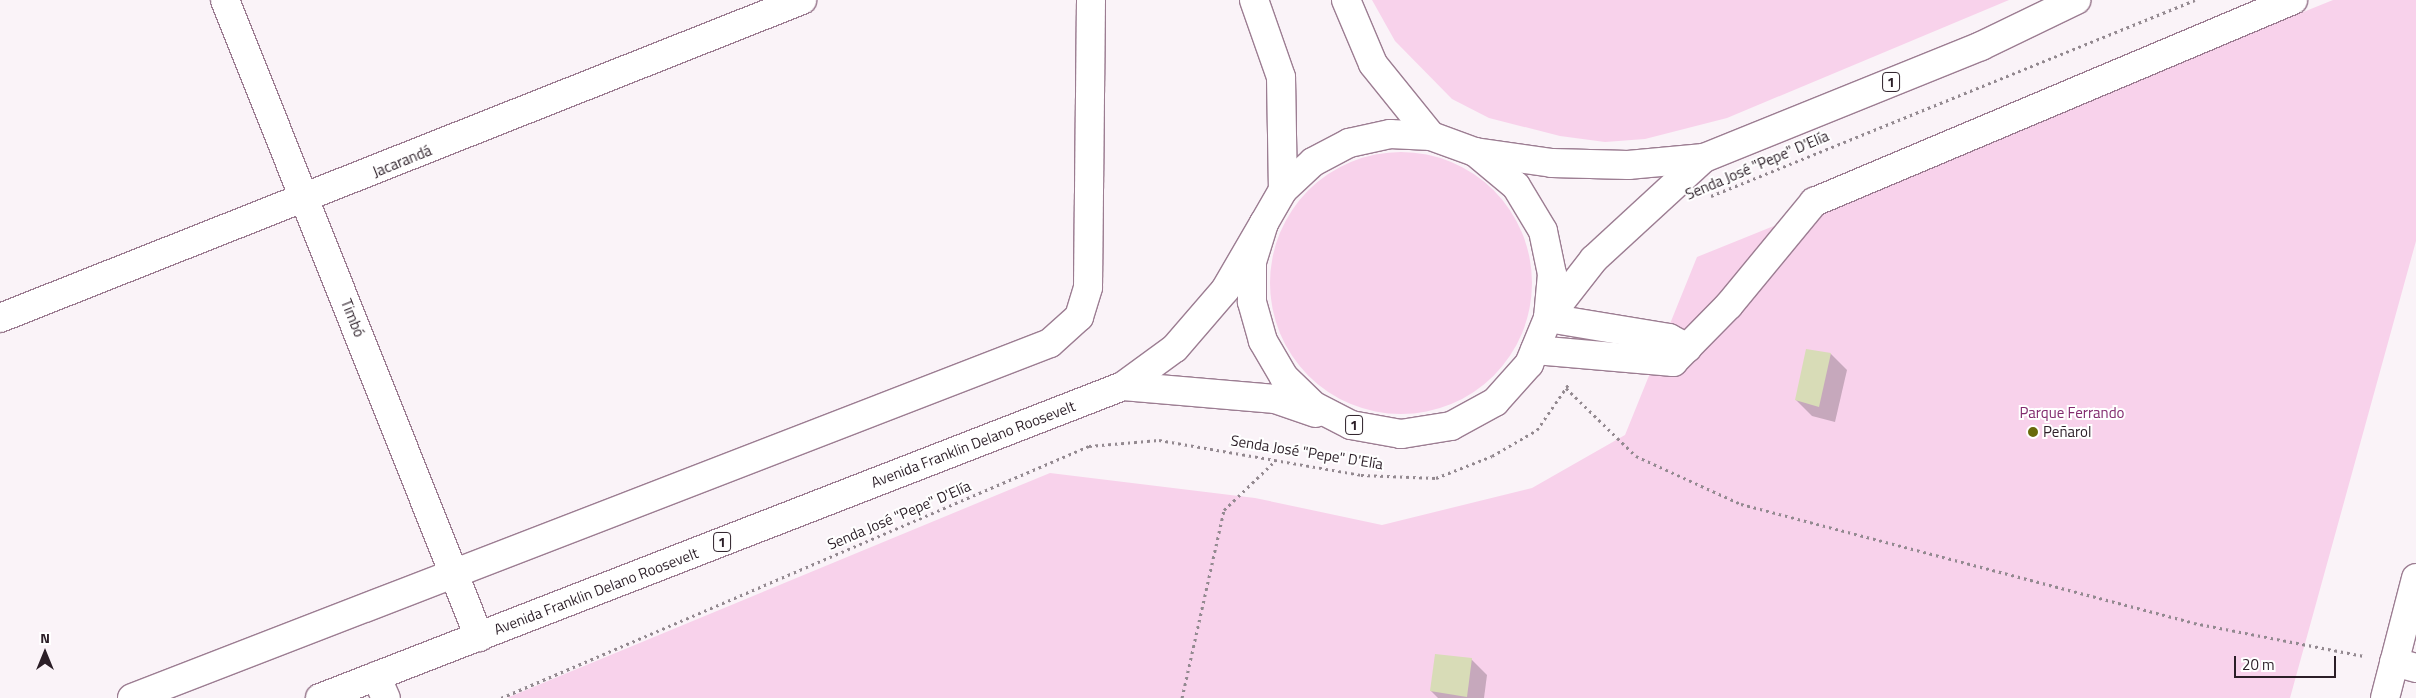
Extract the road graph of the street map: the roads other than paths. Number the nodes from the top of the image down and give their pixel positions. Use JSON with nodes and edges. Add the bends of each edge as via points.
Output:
{"nodes":[{"id":1,"x":225,"y":0,"type":"edge"},
{"id":2,"x":802,"y":0,"type":"edge"},
{"id":3,"x":1091,"y":0,"type":"edge"},
{"id":4,"x":1254,"y":0,"type":"edge"},
{"id":5,"x":1346,"y":0,"type":"edge"},
{"id":6,"x":2076,"y":0,"type":"edge"},
{"id":7,"x":2293,"y":0,"type":"edge"},
{"id":8,"x":1431,"y":136,"type":"junction"},
{"id":9,"x":1475,"y":152,"type":"junction"},
{"id":10,"x":1704,"y":158,"type":"junction"},
{"id":11,"x":1283,"y":190,"type":"junction"},
{"id":12,"x":306,"y":200,"type":"junction"},
{"id":13,"x":1264,"y":223,"type":"junction"},
{"id":14,"x":0,"y":318,"type":"edge"},
{"id":15,"x":1548,"y":318,"type":"junction"},
{"id":16,"x":1688,"y":348,"type":"junction"},
{"id":17,"x":1535,"y":350,"type":"junction"},
{"id":18,"x":1123,"y":386,"type":"junction"},
{"id":19,"x":1351,"y":425,"type":"junction"},
{"id":20,"x":454,"y":572,"type":"junction"},
{"id":21,"x":2416,"y":578,"type":"edge"},
{"id":22,"x":479,"y":637,"type":"junction"},
{"id":23,"x":2405,"y":665,"type":"edge"},
{"id":24,"x":381,"y":687,"type":"edge"},
{"id":25,"x":132,"y":698,"type":"edge"},
{"id":26,"x":320,"y":698,"type":"edge"},
{"id":27,"x":2385,"y":698,"type":"edge"}],
"edges":[{"from":1,"to":12,"type":"main road","name":"Timbó"},
{"from":2,"to":12,"type":"main road","name":"Jacarandá"},
{"from":3,"to":20,"type":"main road","via":[[1088,287],[1079,317],[1050,343]]},
{"from":4,"to":11,"type":"main road","via":[[1281,77]]},
{"from":5,"to":8,"type":"main road","via":[[1373,64]]},
{"from":6,"to":10,"type":"main road","number":"1","via":[[1981,46]]},
{"from":7,"to":16,"type":"main road","via":[[1814,202],[1783,243]]},
{"from":8,"to":9,"type":"main road","number":"1"},
{"from":8,"to":11,"type":"main road","number":"1","via":[[1390,134],[1349,143],[1313,162]]},
{"from":9,"to":10,"type":"main road","number":"1","via":[[1552,163],[1628,165]]},
{"from":9,"to":15,"type":"main road","number":"1","via":[[1516,186],[1543,231],[1552,274]]},
{"from":10,"to":15,"type":"main road","number":"1","via":[[1646,206],[1594,259]]},
{"from":11,"to":13,"type":"main road","number":"1"},
{"from":12,"to":14,"type":"main road","name":"Jacarandá"},
{"from":12,"to":20,"type":"main road","name":"Timbó"},
{"from":13,"to":18,"type":"main road","number":"1","via":[[1219,297],[1175,348]]},
{"from":13,"to":19,"type":"main road","number":"1","via":[[1252,262],[1252,302],[1263,341],[1284,377],[1308,400]]},
{"from":15,"to":16,"type":"main road","via":[[1669,338]]},
{"from":15,"to":17,"type":"main road","number":"1"},
{"from":16,"to":17,"type":"main road","via":[[1673,362]]},
{"from":17,"to":19,"type":"main road","number":"1","via":[[1529,364],[1495,402],[1451,426],[1401,434]]},
{"from":18,"to":19,"type":"main road","number":"1","via":[[1275,399]]},
{"from":18,"to":22,"type":"main road","name":"Avenida Franklin Delano Roosevelt","number":"1"},
{"from":20,"to":22,"type":"main road","name":"Timbó"},
{"from":20,"to":25,"type":"main road"},
{"from":21,"to":23,"type":"main road"},
{"from":22,"to":24,"type":"main road","name":"Avenida Franklin Delano Roosevelt","number":"1"},
{"from":23,"to":27,"type":"main road"},
{"from":24,"to":26,"type":"main road","name":"Avenida Franklin Delano Roosevelt","number":"1"}]}
